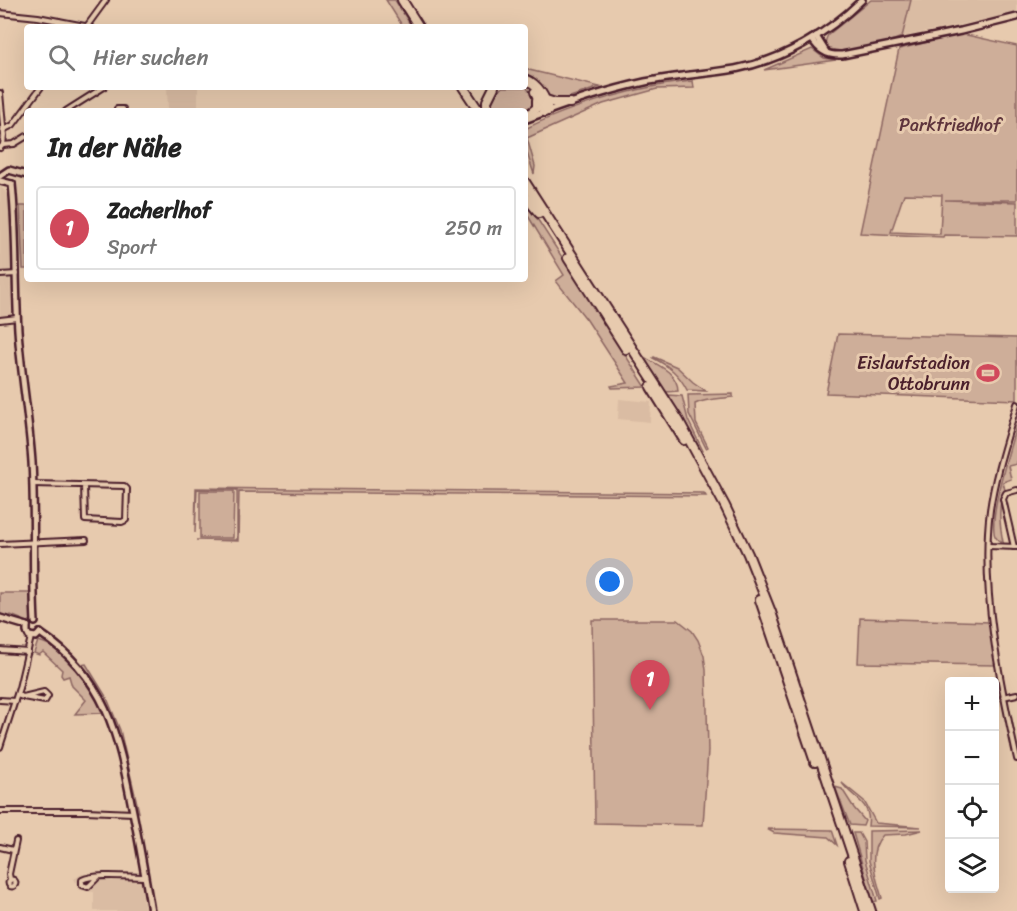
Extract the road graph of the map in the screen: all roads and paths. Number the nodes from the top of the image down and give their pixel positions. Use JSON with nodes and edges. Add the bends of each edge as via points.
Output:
{"nodes":[{"id":1,"x":106,"y":0,"type":"edge"},
{"id":2,"x":402,"y":0,"type":"edge"},
{"id":3,"x":408,"y":0,"type":"edge"},
{"id":4,"x":862,"y":0,"type":"edge"},
{"id":5,"x":0,"y":14,"type":"edge"},
{"id":6,"x":1015,"y":18,"type":"edge"},
{"id":7,"x":59,"y":21,"type":"junction"},
{"id":8,"x":58,"y":24,"type":"edge"},
{"id":9,"x":74,"y":24,"type":"edge"},
{"id":10,"x":90,"y":24,"type":"edge"},
{"id":11,"x":417,"y":24,"type":"edge"},
{"id":12,"x":423,"y":24,"type":"edge"},
{"id":13,"x":814,"y":38,"type":"junction"},
{"id":14,"x":799,"y":46,"type":"junction"},
{"id":15,"x":817,"y":47,"type":"junction"},
{"id":16,"x":827,"y":53,"type":"junction"},
{"id":17,"x":528,"y":82,"type":"edge"},
{"id":18,"x":528,"y":84,"type":"edge"},
{"id":19,"x":39,"y":90,"type":"edge"},
{"id":20,"x":99,"y":90,"type":"edge"},
{"id":21,"x":459,"y":90,"type":"edge"},
{"id":22,"x":466,"y":90,"type":"edge"},
{"id":23,"x":492,"y":90,"type":"edge"},
{"id":24,"x":0,"y":93,"type":"edge"},
{"id":25,"x":536,"y":93,"type":"junction"},
{"id":26,"x":546,"y":100,"type":"junction"},
{"id":27,"x":570,"y":102,"type":"junction"},
{"id":28,"x":26,"y":108,"type":"edge"},
{"id":29,"x":71,"y":108,"type":"edge"},
{"id":30,"x":471,"y":108,"type":"edge"},
{"id":31,"x":477,"y":108,"type":"edge"},
{"id":32,"x":487,"y":108,"type":"edge"},
{"id":33,"x":24,"y":110,"type":"edge"},
{"id":34,"x":547,"y":111,"type":"junction"},
{"id":35,"x":528,"y":116,"type":"edge"},
{"id":36,"x":528,"y":117,"type":"edge"},
{"id":37,"x":3,"y":130,"type":"junction"},
{"id":38,"x":24,"y":138,"type":"edge"},
{"id":39,"x":1,"y":146,"type":"edge"},
{"id":40,"x":15,"y":172,"type":"junction"},
{"id":41,"x":24,"y":176,"type":"edge"},
{"id":42,"x":2,"y":178,"type":"edge"},
{"id":43,"x":24,"y":178,"type":"edge"},
{"id":44,"x":14,"y":182,"type":"junction"},
{"id":45,"x":528,"y":187,"type":"edge"},
{"id":46,"x":528,"y":196,"type":"edge"},
{"id":47,"x":528,"y":200,"type":"edge"},
{"id":48,"x":539,"y":213,"type":"junction"},
{"id":49,"x":17,"y":274,"type":"junction"},
{"id":50,"x":0,"y":275,"type":"edge"},
{"id":51,"x":18,"y":318,"type":"junction"},
{"id":52,"x":0,"y":320,"type":"edge"},
{"id":53,"x":658,"y":393,"type":"junction"},
{"id":54,"x":1017,"y":404,"type":"edge"},
{"id":55,"x":33,"y":484,"type":"junction"},
{"id":56,"x":84,"y":486,"type":"junction"},
{"id":57,"x":1017,"y":490,"type":"edge"},
{"id":58,"x":86,"y":540,"type":"dead end"},
{"id":59,"x":34,"y":542,"type":"junction"},
{"id":60,"x":0,"y":544,"type":"edge"},
{"id":61,"x":988,"y":546,"type":"junction"},
{"id":62,"x":1015,"y":547,"type":"edge"},
{"id":63,"x":0,"y":618,"type":"edge"},
{"id":64,"x":35,"y":622,"type":"junction"},
{"id":65,"x":27,"y":626,"type":"junction"},
{"id":66,"x":40,"y":633,"type":"junction"},
{"id":67,"x":31,"y":637,"type":"junction"},
{"id":68,"x":0,"y":650,"type":"edge"},
{"id":69,"x":28,"y":652,"type":"junction"},
{"id":70,"x":1017,"y":694,"type":"edge"},
{"id":71,"x":17,"y":695,"type":"junction"},
{"id":72,"x":23,"y":697,"type":"junction"},
{"id":73,"x":1003,"y":697,"type":"junction"},
{"id":74,"x":0,"y":700,"type":"edge"},
{"id":75,"x":15,"y":701,"type":"junction"},
{"id":76,"x":1,"y":740,"type":"edge"},
{"id":77,"x":0,"y":747,"type":"edge"},
{"id":78,"x":1017,"y":759,"type":"edge"},
{"id":79,"x":0,"y":812,"type":"edge"},
{"id":80,"x":134,"y":813,"type":"junction"},
{"id":81,"x":843,"y":836,"type":"junction"},
{"id":82,"x":16,"y":841,"type":"dead end"},
{"id":83,"x":0,"y":847,"type":"edge"},
{"id":84,"x":13,"y":850,"type":"junction"},
{"id":85,"x":98,"y":877,"type":"dead end"},
{"id":86,"x":145,"y":877,"type":"junction"},
{"id":87,"x":10,"y":879,"type":"dead end"},
{"id":88,"x":152,"y":911,"type":"edge"},
{"id":89,"x":865,"y":911,"type":"edge"},
{"id":90,"x":871,"y":911,"type":"edge"}],
"edges":[{"from":1,"to":10,"type":"street"},
{"from":2,"to":11,"type":"highway"},
{"from":3,"to":12,"type":"highway"},
{"from":4,"to":13,"type":"main road"},
{"from":5,"to":7,"type":"street"},
{"from":6,"to":16,"type":"main road","via":[[843,55]]},
{"from":7,"to":8,"type":"street"},
{"from":7,"to":9,"type":"street"},
{"from":13,"to":14,"type":"main road"},
{"from":13,"to":15,"type":"main road"},
{"from":13,"to":16,"type":"main road"},
{"from":14,"to":15,"type":"main road"},
{"from":14,"to":27,"type":"main road","via":[[749,66],[644,82]]},
{"from":15,"to":16,"type":"main road"},
{"from":17,"to":26,"type":"highway"},
{"from":18,"to":25,"type":"highway"},
{"from":19,"to":28,"type":"street"},
{"from":20,"to":29,"type":"street"},
{"from":21,"to":30,"type":"highway"},
{"from":22,"to":31,"type":"highway"},
{"from":23,"to":32,"type":"highway"},
{"from":24,"to":37,"type":"street"},
{"from":25,"to":34,"type":"highway"},
{"from":25,"to":35,"type":"highway","via":[[537,108]]},
{"from":26,"to":27,"type":"highway"},
{"from":26,"to":34,"type":"highway"},
{"from":27,"to":34,"type":"main road"},
{"from":33,"to":37,"type":"street","via":[[13,125]]},
{"from":34,"to":36,"type":"main road"},
{"from":37,"to":39,"type":"street"},
{"from":38,"to":39,"type":"street"},
{"from":40,"to":41,"type":"main road"},
{"from":40,"to":42,"type":"main road","via":[[9,170]]},
{"from":40,"to":44,"type":"main road"},
{"from":42,"to":44,"type":"main road"},
{"from":43,"to":44,"type":"main road"},
{"from":44,"to":49,"type":"main road"},
{"from":45,"to":53,"type":"highway"},
{"from":46,"to":48,"type":"highway"},
{"from":47,"to":48,"type":"highway"},
{"from":48,"to":53,"type":"highway"},
{"from":49,"to":50,"type":"street"},
{"from":49,"to":51,"type":"main road"},
{"from":51,"to":52,"type":"street"},
{"from":51,"to":55,"type":"main road"},
{"from":53,"to":81,"type":"highway","via":[[699,465],[742,554]]},
{"from":54,"to":61,"type":"street","via":[[994,488]]},
{"from":55,"to":56,"type":"street"},
{"from":55,"to":59,"type":"main road"},
{"from":56,"to":56,"type":"street","via":[[126,488],[126,520],[85,520]]},
{"from":57,"to":62,"type":"street","via":[[1006,493],[1003,499]]},
{"from":58,"to":59,"type":"street"},
{"from":59,"to":60,"type":"street"},
{"from":59,"to":64,"type":"main road"},
{"from":61,"to":62,"type":"street"},
{"from":61,"to":73,"type":"street"},
{"from":63,"to":65,"type":"main road"},
{"from":64,"to":65,"type":"main road"},
{"from":64,"to":66,"type":"main road","via":[[41,626]]},
{"from":65,"to":67,"type":"main road"},
{"from":66,"to":67,"type":"main road"},
{"from":66,"to":80,"type":"main road","via":[[72,660],[102,700],[118,740]]},
{"from":67,"to":69,"type":"street"},
{"from":68,"to":69,"type":"street"},
{"from":69,"to":71,"type":"street"},
{"from":70,"to":73,"type":"street"},
{"from":71,"to":72,"type":"street"},
{"from":71,"to":75,"type":"street"},
{"from":72,"to":72,"type":"street","via":[[45,701],[48,696],[44,692]]},
{"from":73,"to":78,"type":"street"},
{"from":74,"to":75,"type":"street"},
{"from":75,"to":76,"type":"street"},
{"from":76,"to":77,"type":"street"},
{"from":79,"to":80,"type":"street"},
{"from":80,"to":86,"type":"main road"},
{"from":81,"to":89,"type":"highway"},
{"from":81,"to":90,"type":"highway"},
{"from":82,"to":84,"type":"street"},
{"from":83,"to":84,"type":"street"},
{"from":84,"to":87,"type":"street"},
{"from":85,"to":86,"type":"street"},
{"from":86,"to":88,"type":"main road"}]}
